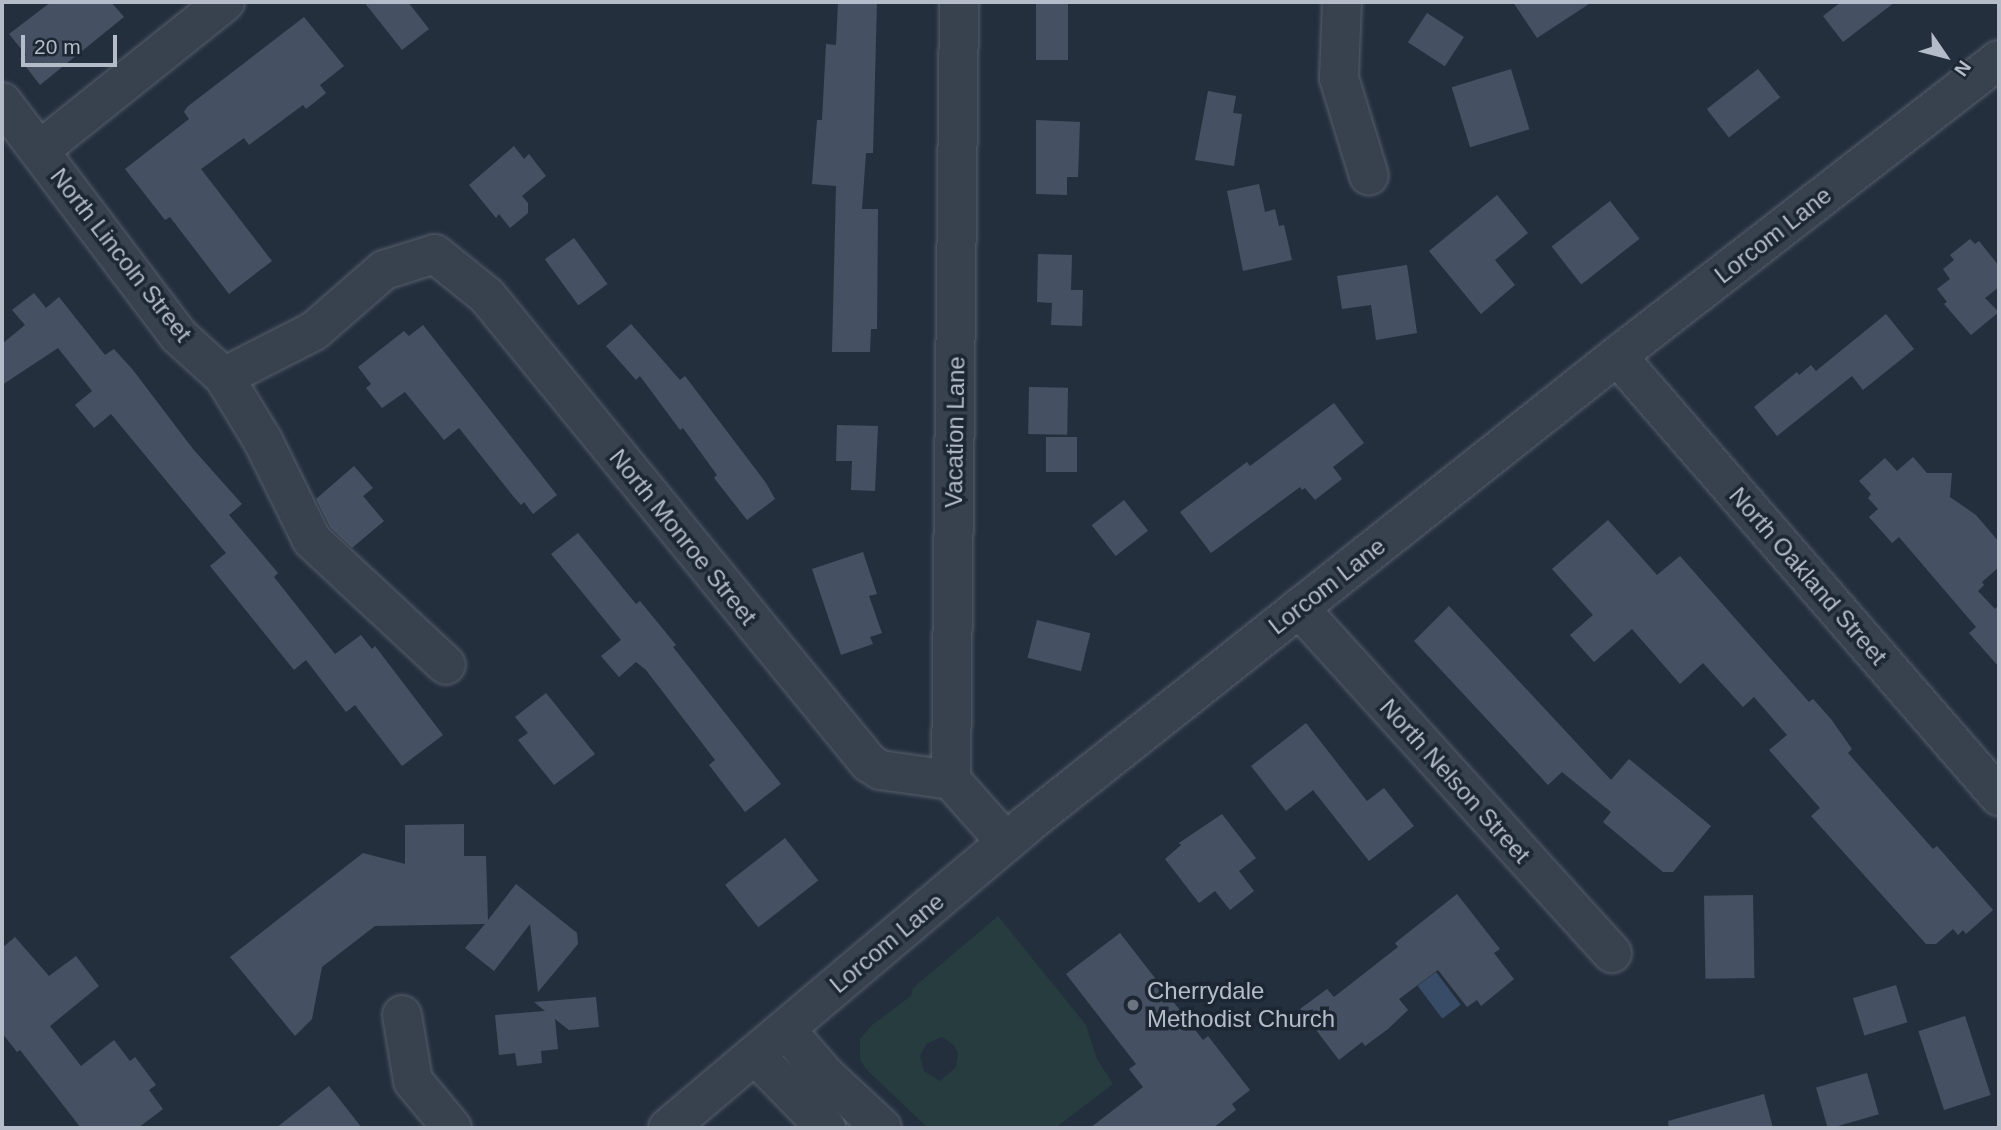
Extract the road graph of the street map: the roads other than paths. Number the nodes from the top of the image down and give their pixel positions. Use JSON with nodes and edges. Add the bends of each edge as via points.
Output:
{"nodes":[{"id":1,"x":225,"y":2,"type":"edge"},
{"id":2,"x":959,"y":2,"type":"edge"},
{"id":3,"x":1342,"y":2,"type":"edge"},
{"id":4,"x":1999,"y":60,"type":"edge"},
{"id":5,"x":2,"y":103,"type":"edge"},
{"id":6,"x":40,"y":150,"type":"junction"},
{"id":7,"x":1368,"y":176,"type":"dead end"},
{"id":8,"x":1617,"y":356,"type":"junction"},
{"id":9,"x":225,"y":377,"type":"junction"},
{"id":10,"x":1299,"y":608,"type":"junction"},
{"id":11,"x":446,"y":665,"type":"dead end"},
{"id":12,"x":951,"y":780,"type":"junction"},
{"id":13,"x":1999,"y":796,"type":"edge"},
{"id":14,"x":1006,"y":842,"type":"junction"},
{"id":15,"x":1612,"y":953,"type":"dead end"},
{"id":16,"x":402,"y":1015,"type":"dead end"},
{"id":17,"x":786,"y":1030,"type":"junction"},
{"id":18,"x":755,"y":1055,"type":"junction"},
{"id":19,"x":452,"y":1128,"type":"edge"},
{"id":20,"x":668,"y":1128,"type":"edge"},
{"id":21,"x":826,"y":1128,"type":"edge"},
{"id":22,"x":882,"y":1128,"type":"edge"}],
"edges":[{"from":1,"to":6,"type":"street"},
{"from":2,"to":12,"type":"street","name":"Vacation Lane"},
{"from":3,"to":7,"type":"street","via":[[1339,78]]},
{"from":4,"to":8,"type":"street","name":"Lorcom Lane"},
{"from":5,"to":6,"type":"street","name":"North Lincoln Street"},
{"from":6,"to":9,"type":"street","name":"North Lincoln Street","via":[[179,336]]},
{"from":8,"to":10,"type":"street","name":"Lorcom Lane"},
{"from":8,"to":13,"type":"street","name":"North Oakland Street"},
{"from":9,"to":11,"type":"street","name":"North Lincoln Street","via":[[312,540]]},
{"from":9,"to":12,"type":"street","name":"North Monroe Street","via":[[314,331],[384,270],[435,254],[487,296],[869,763],[880,770]]},
{"from":10,"to":14,"type":"street","name":"Lorcom Lane"},
{"from":10,"to":15,"type":"street","name":"North Nelson Street"},
{"from":12,"to":14,"type":"street"},
{"from":14,"to":17,"type":"street","name":"Lorcom Lane"},
{"from":16,"to":19,"type":"street","via":[[413,1081]]},
{"from":17,"to":18,"type":"street","name":"Lorcom Lane"},
{"from":17,"to":22,"type":"street","via":[[826,1076]]},
{"from":18,"to":20,"type":"street","name":"Lorcom Lane"},
{"from":18,"to":21,"type":"street"}]}
